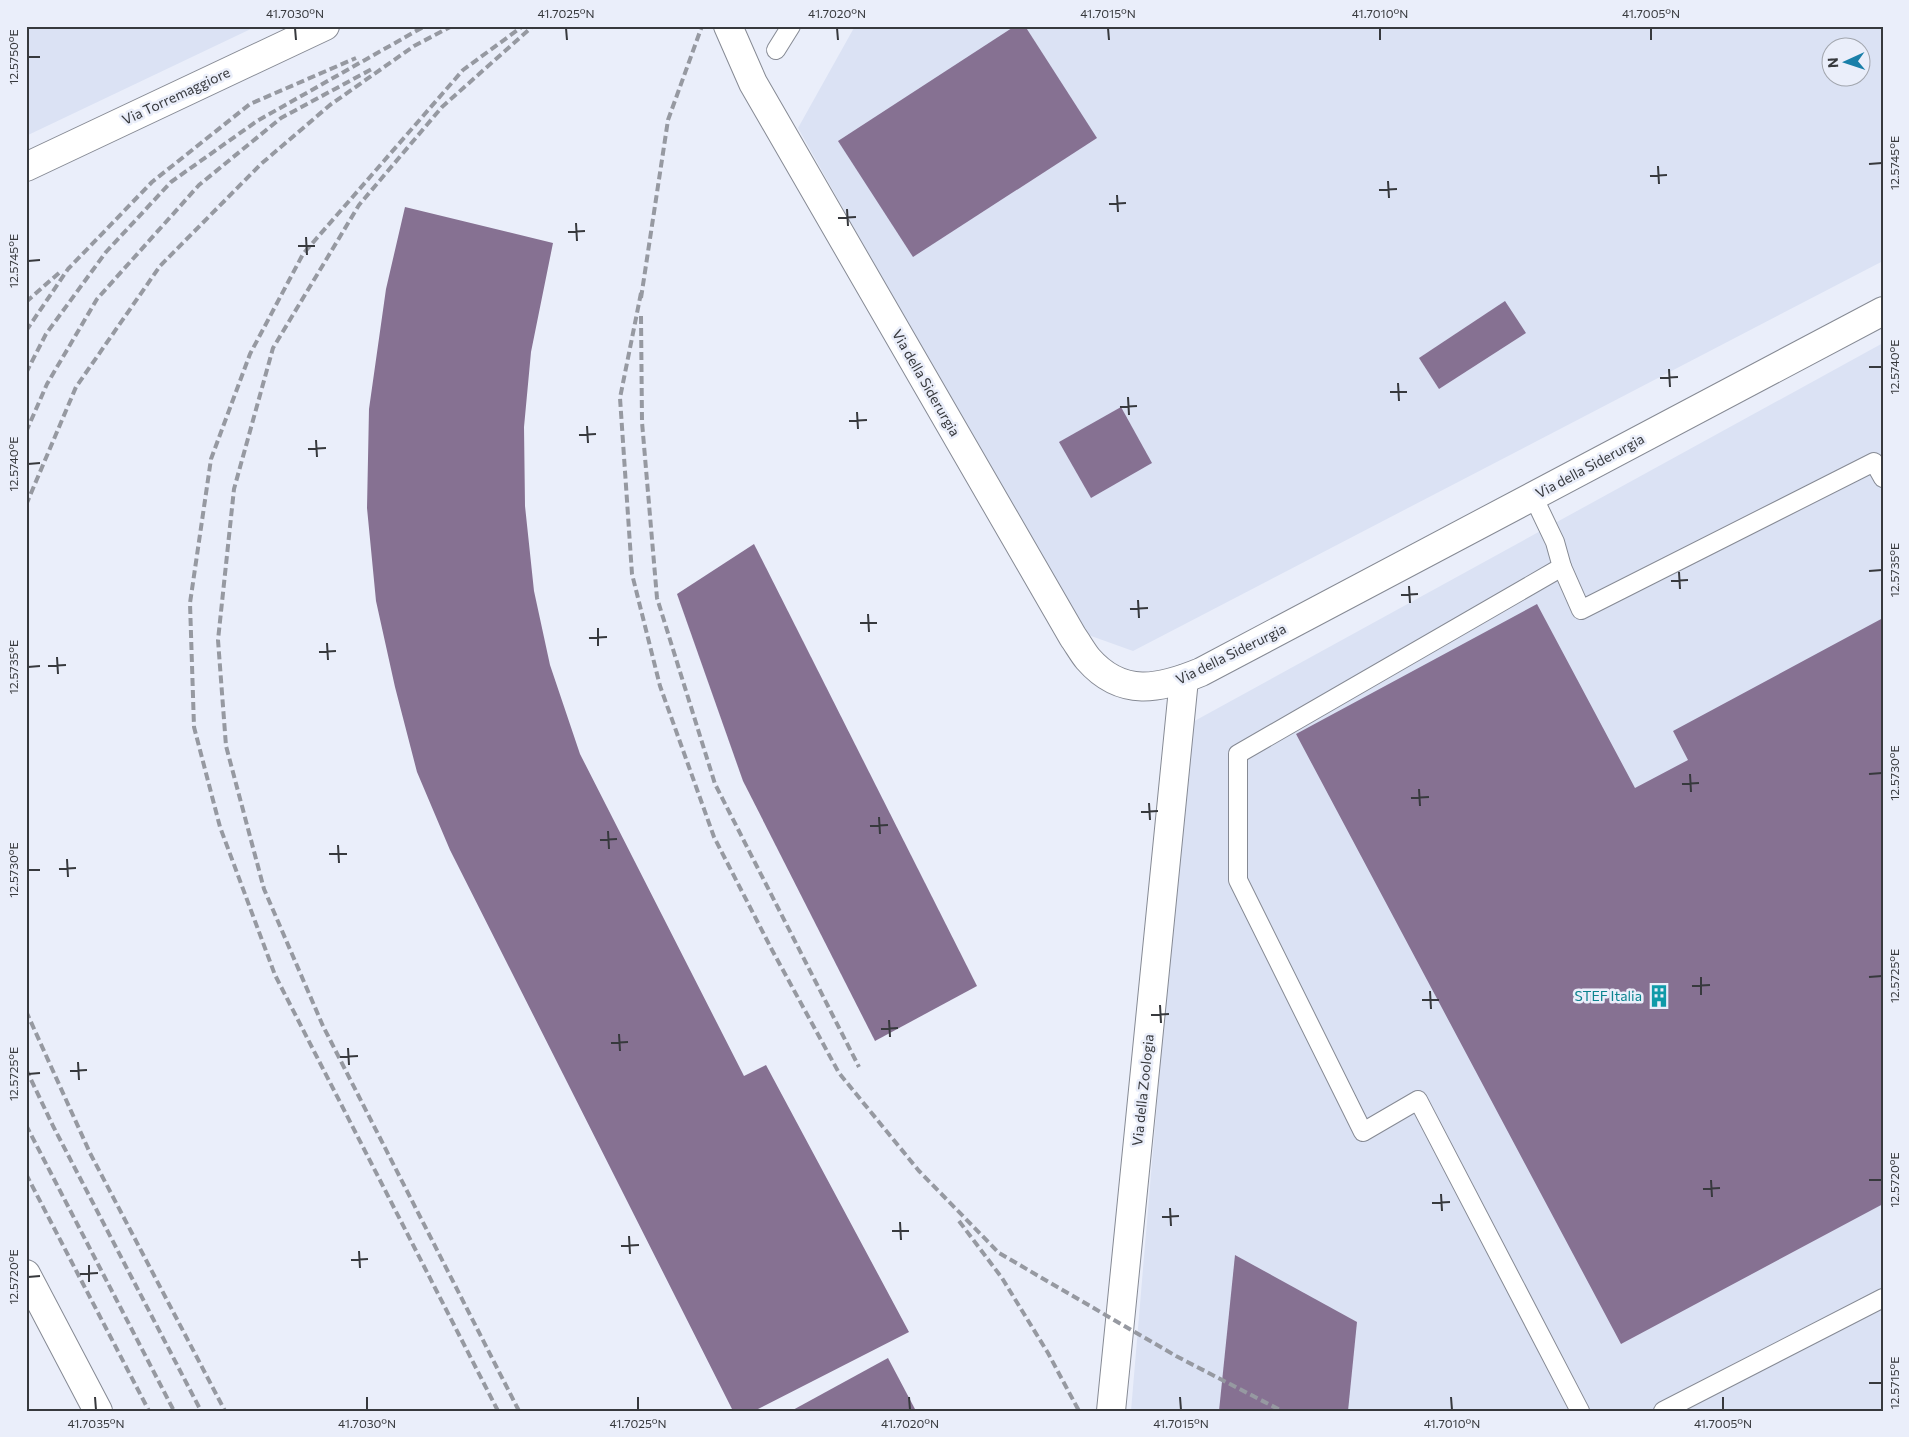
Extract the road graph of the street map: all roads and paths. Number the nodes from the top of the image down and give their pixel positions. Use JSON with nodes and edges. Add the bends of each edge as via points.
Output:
{"nodes":[{"id":1,"x":325,"y":26,"type":"edge"},
{"id":2,"x":728,"y":26,"type":"edge"},
{"id":3,"x":792,"y":26,"type":"edge"},
{"id":4,"x":776,"y":50,"type":"dead end"},
{"id":5,"x":26,"y":167,"type":"edge"},
{"id":6,"x":1883,"y":311,"type":"edge"},
{"id":7,"x":1878,"y":459,"type":"edge"},
{"id":8,"x":1883,"y":478,"type":"edge"},
{"id":9,"x":1533,"y":496,"type":"junction"},
{"id":10,"x":1562,"y":567,"type":"junction"},
{"id":11,"x":1184,"y":679,"type":"junction"},
{"id":12,"x":26,"y":1274,"type":"edge"},
{"id":13,"x":1883,"y":1298,"type":"edge"},
{"id":14,"x":98,"y":1411,"type":"edge"},
{"id":15,"x":1111,"y":1411,"type":"edge"},
{"id":16,"x":1580,"y":1411,"type":"edge"},
{"id":17,"x":1663,"y":1411,"type":"edge"}],
"edges":[{"from":1,"to":5,"type":"street","name":"Via Torremaggiore"},
{"from":2,"to":11,"type":"street","name":"Via della Siderurgia","via":[[753,83],[1088,660],[1104,674],[1128,685],[1156,687]]},
{"from":3,"to":4,"type":"lane"},
{"from":6,"to":9,"type":"street","name":"Via della Siderurgia"},
{"from":7,"to":8,"type":"lane"},
{"from":7,"to":10,"type":"lane","via":[[1582,610]]},
{"from":9,"to":10,"type":"lane","via":[[1555,542]]},
{"from":9,"to":11,"type":"street","name":"Via della Siderurgia"},
{"from":10,"to":16,"type":"lane","via":[[1238,754],[1238,880],[1363,1132],[1418,1100]]},
{"from":11,"to":15,"type":"street","name":"Via della Zoologia"},
{"from":12,"to":14,"type":"street"},
{"from":13,"to":17,"type":"lane"}]}
